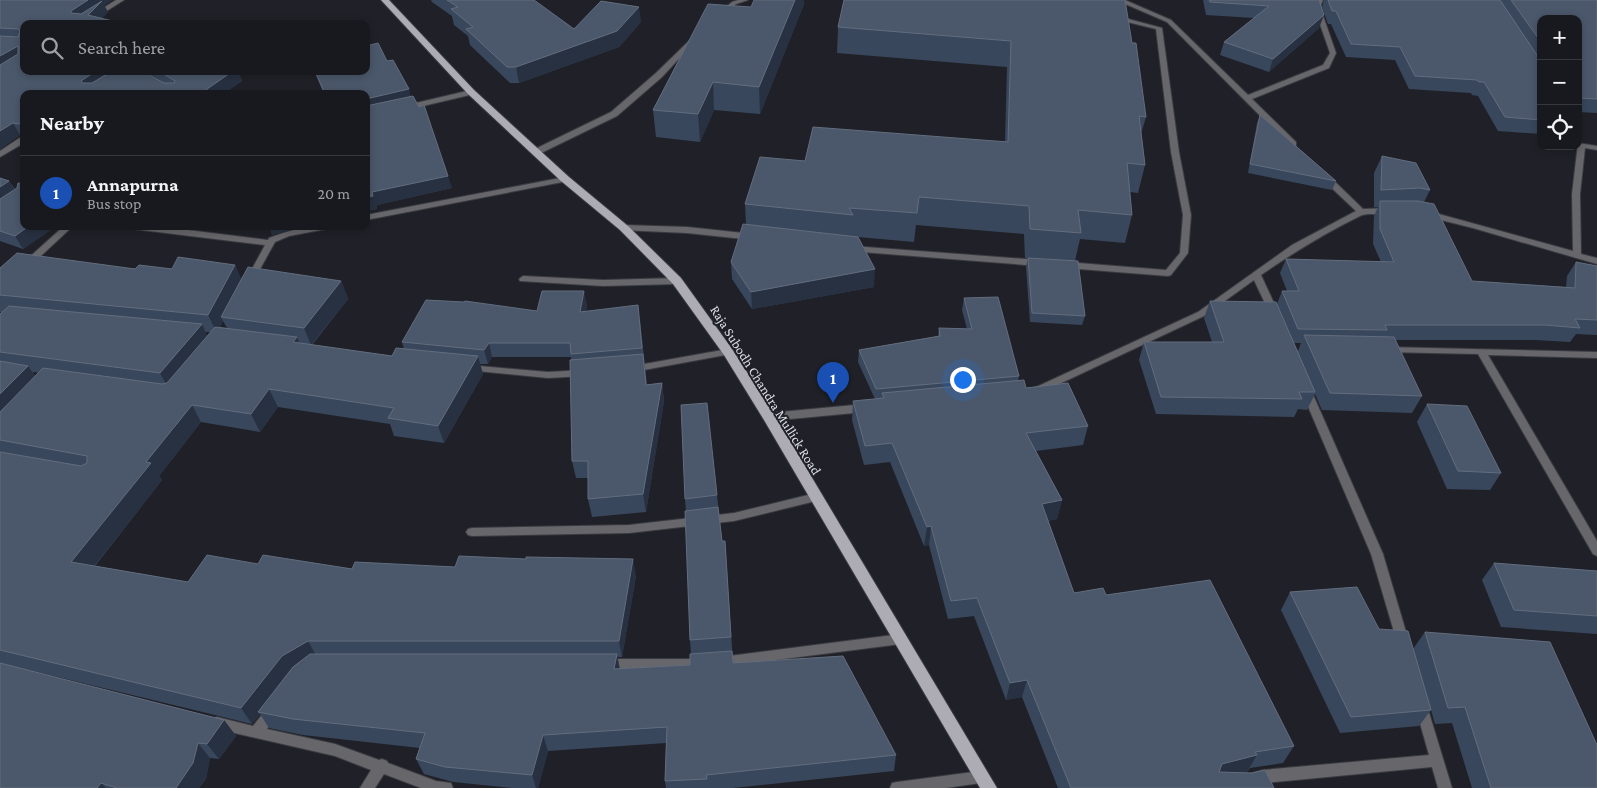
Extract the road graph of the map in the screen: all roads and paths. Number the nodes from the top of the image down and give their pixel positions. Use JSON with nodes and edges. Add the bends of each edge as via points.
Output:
{"nodes":[{"id":1,"x":121,"y":0,"type":"edge"},
{"id":2,"x":745,"y":0,"type":"edge"},
{"id":3,"x":1119,"y":0,"type":"edge"},
{"id":4,"x":1320,"y":0,"type":"edge"},
{"id":5,"x":389,"y":1,"type":"edge"},
{"id":6,"x":1105,"y":16,"type":"edge"},
{"id":7,"x":88,"y":20,"type":"edge"},
{"id":8,"x":714,"y":20,"type":"edge"},
{"id":9,"x":700,"y":33,"type":"edge"},
{"id":10,"x":471,"y":92,"type":"junction"},
{"id":11,"x":1247,"y":98,"type":"junction"},
{"id":12,"x":402,"y":109,"type":"edge"},
{"id":13,"x":20,"y":142,"type":"edge"},
{"id":14,"x":1582,"y":143,"type":"edge"},
{"id":15,"x":1597,"y":148,"type":"edge"},
{"id":16,"x":1298,"y":150,"type":"edge"},
{"id":17,"x":1579,"y":150,"type":"edge"},
{"id":18,"x":536,"y":152,"type":"junction"},
{"id":19,"x":0,"y":155,"type":"edge"},
{"id":20,"x":1319,"y":171,"type":"edge"},
{"id":21,"x":565,"y":179,"type":"junction"},
{"id":22,"x":1403,"y":210,"type":"edge"},
{"id":23,"x":1361,"y":212,"type":"junction"},
{"id":24,"x":1421,"y":212,"type":"edge"},
{"id":25,"x":370,"y":217,"type":"edge"},
{"id":26,"x":624,"y":228,"type":"junction"},
{"id":27,"x":65,"y":230,"type":"edge"},
{"id":28,"x":165,"y":230,"type":"edge"},
{"id":29,"x":306,"y":230,"type":"edge"},
{"id":30,"x":766,"y":239,"type":"edge"},
{"id":31,"x":269,"y":243,"type":"junction"},
{"id":32,"x":844,"y":248,"type":"edge"},
{"id":33,"x":1577,"y":255,"type":"junction"},
{"id":34,"x":1597,"y":261,"type":"edge"},
{"id":35,"x":1050,"y":264,"type":"edge"},
{"id":36,"x":1060,"y":265,"type":"edge"},
{"id":37,"x":17,"y":273,"type":"edge"},
{"id":38,"x":1256,"y":274,"type":"junction"},
{"id":39,"x":523,"y":279,"type":"dead end"},
{"id":40,"x":677,"y":281,"type":"junction"},
{"id":41,"x":247,"y":286,"type":"edge"},
{"id":42,"x":1278,"y":323,"type":"edge"},
{"id":43,"x":1375,"y":349,"type":"edge"},
{"id":44,"x":1481,"y":351,"type":"junction"},
{"id":45,"x":728,"y":352,"type":"junction"},
{"id":46,"x":1597,"y":355,"type":"edge"},
{"id":47,"x":460,"y":367,"type":"edge"},
{"id":48,"x":622,"y":370,"type":"edge"},
{"id":49,"x":595,"y":372,"type":"edge"},
{"id":50,"x":1304,"y":384,"type":"edge"},
{"id":51,"x":1023,"y":393,"type":"edge"},
{"id":52,"x":876,"y":407,"type":"edge"},
{"id":53,"x":769,"y":417,"type":"junction"},
{"id":54,"x":816,"y":496,"type":"junction"},
{"id":55,"x":472,"y":532,"type":"dead end"},
{"id":56,"x":1597,"y":551,"type":"edge"},
{"id":57,"x":901,"y":640,"type":"junction"},
{"id":58,"x":1407,"y":657,"type":"edge"},
{"id":59,"x":589,"y":664,"type":"edge"},
{"id":60,"x":1418,"y":694,"type":"edge"},
{"id":61,"x":280,"y":701,"type":"edge"},
{"id":62,"x":209,"y":721,"type":"edge"},
{"id":63,"x":256,"y":733,"type":"junction"},
{"id":64,"x":1437,"y":760,"type":"junction"},
{"id":65,"x":382,"y":766,"type":"junction"},
{"id":66,"x":981,"y":777,"type":"junction"},
{"id":67,"x":1245,"y":781,"type":"edge"},
{"id":68,"x":367,"y":788,"type":"edge"},
{"id":69,"x":446,"y":788,"type":"edge"},
{"id":70,"x":898,"y":788,"type":"edge"},
{"id":71,"x":989,"y":788,"type":"edge"},
{"id":72,"x":1445,"y":788,"type":"edge"}],
"edges":[{"from":1,"to":7,"type":"street"},
{"from":2,"to":8,"type":"street","via":[[734,3]]},
{"from":3,"to":11,"type":"street","via":[[1169,21]]},
{"from":4,"to":11,"type":"street","via":[[1317,7],[1333,53],[1326,66]]},
{"from":5,"to":10,"type":"main road","name":"Raja Subodh Chandra Mullick Road"},
{"from":6,"to":36,"type":"street","via":[[1159,28],[1174,152],[1186,215],[1184,253],[1168,272]]},
{"from":9,"to":18,"type":"street","via":[[614,114]]},
{"from":10,"to":12,"type":"street"},
{"from":10,"to":18,"type":"main road","name":"Raja Subodh Chandra Mullick Road"},
{"from":11,"to":16,"type":"street"},
{"from":13,"to":19,"type":"street"},
{"from":14,"to":15,"type":"street"},
{"from":17,"to":33,"type":"street"},
{"from":18,"to":21,"type":"main road","name":"Raja Subodh Chandra Mullick Road"},
{"from":20,"to":23,"type":"street"},
{"from":21,"to":25,"type":"street"},
{"from":21,"to":26,"type":"main road","name":"Raja Subodh Chandra Mullick Road"},
{"from":22,"to":23,"type":"street"},
{"from":23,"to":38,"type":"street","via":[[1295,247]]},
{"from":24,"to":33,"type":"street"},
{"from":26,"to":30,"type":"street","via":[[687,230]]},
{"from":26,"to":40,"type":"main road","name":"Raja Subodh Chandra Mullick Road"},
{"from":27,"to":37,"type":"street"},
{"from":28,"to":31,"type":"street"},
{"from":29,"to":31,"type":"street","via":[[287,234]]},
{"from":31,"to":41,"type":"street"},
{"from":32,"to":35,"type":"street"},
{"from":33,"to":34,"type":"street"},
{"from":38,"to":42,"type":"street"},
{"from":38,"to":51,"type":"street","via":[[1201,314],[1033,392]]},
{"from":39,"to":40,"type":"street","via":[[602,283]]},
{"from":40,"to":45,"type":"main road","name":"Raja Subodh Chandra Mullick Road"},
{"from":43,"to":44,"type":"street"},
{"from":44,"to":46,"type":"street"},
{"from":44,"to":56,"type":"street"},
{"from":45,"to":48,"type":"street"},
{"from":45,"to":53,"type":"main road","name":"Raja Subodh Chandra Mullick Road"},
{"from":47,"to":49,"type":"street","via":[[548,375]]},
{"from":50,"to":58,"type":"street","via":[[1376,554]]},
{"from":52,"to":53,"type":"street"},
{"from":53,"to":54,"type":"main road","name":"Raja Subodh Chandra Mullick Road"},
{"from":54,"to":55,"type":"street","via":[[734,517],[629,529]]},
{"from":54,"to":57,"type":"main road","name":"Raja Subodh Chandra Mullick Road"},
{"from":57,"to":59,"type":"street","via":[[708,664]]},
{"from":57,"to":66,"type":"main road","name":"Raja Subodh Chandra Mullick Road"},
{"from":60,"to":64,"type":"street"},
{"from":61,"to":63,"type":"street"},
{"from":62,"to":63,"type":"street"},
{"from":63,"to":65,"type":"street","via":[[335,750]]},
{"from":64,"to":67,"type":"street","via":[[1263,776]]},
{"from":64,"to":72,"type":"street"},
{"from":65,"to":68,"type":"street"},
{"from":65,"to":69,"type":"street"},
{"from":66,"to":70,"type":"street"},
{"from":66,"to":71,"type":"main road","name":"Raja Subodh Chandra Mullick Road"}]}
